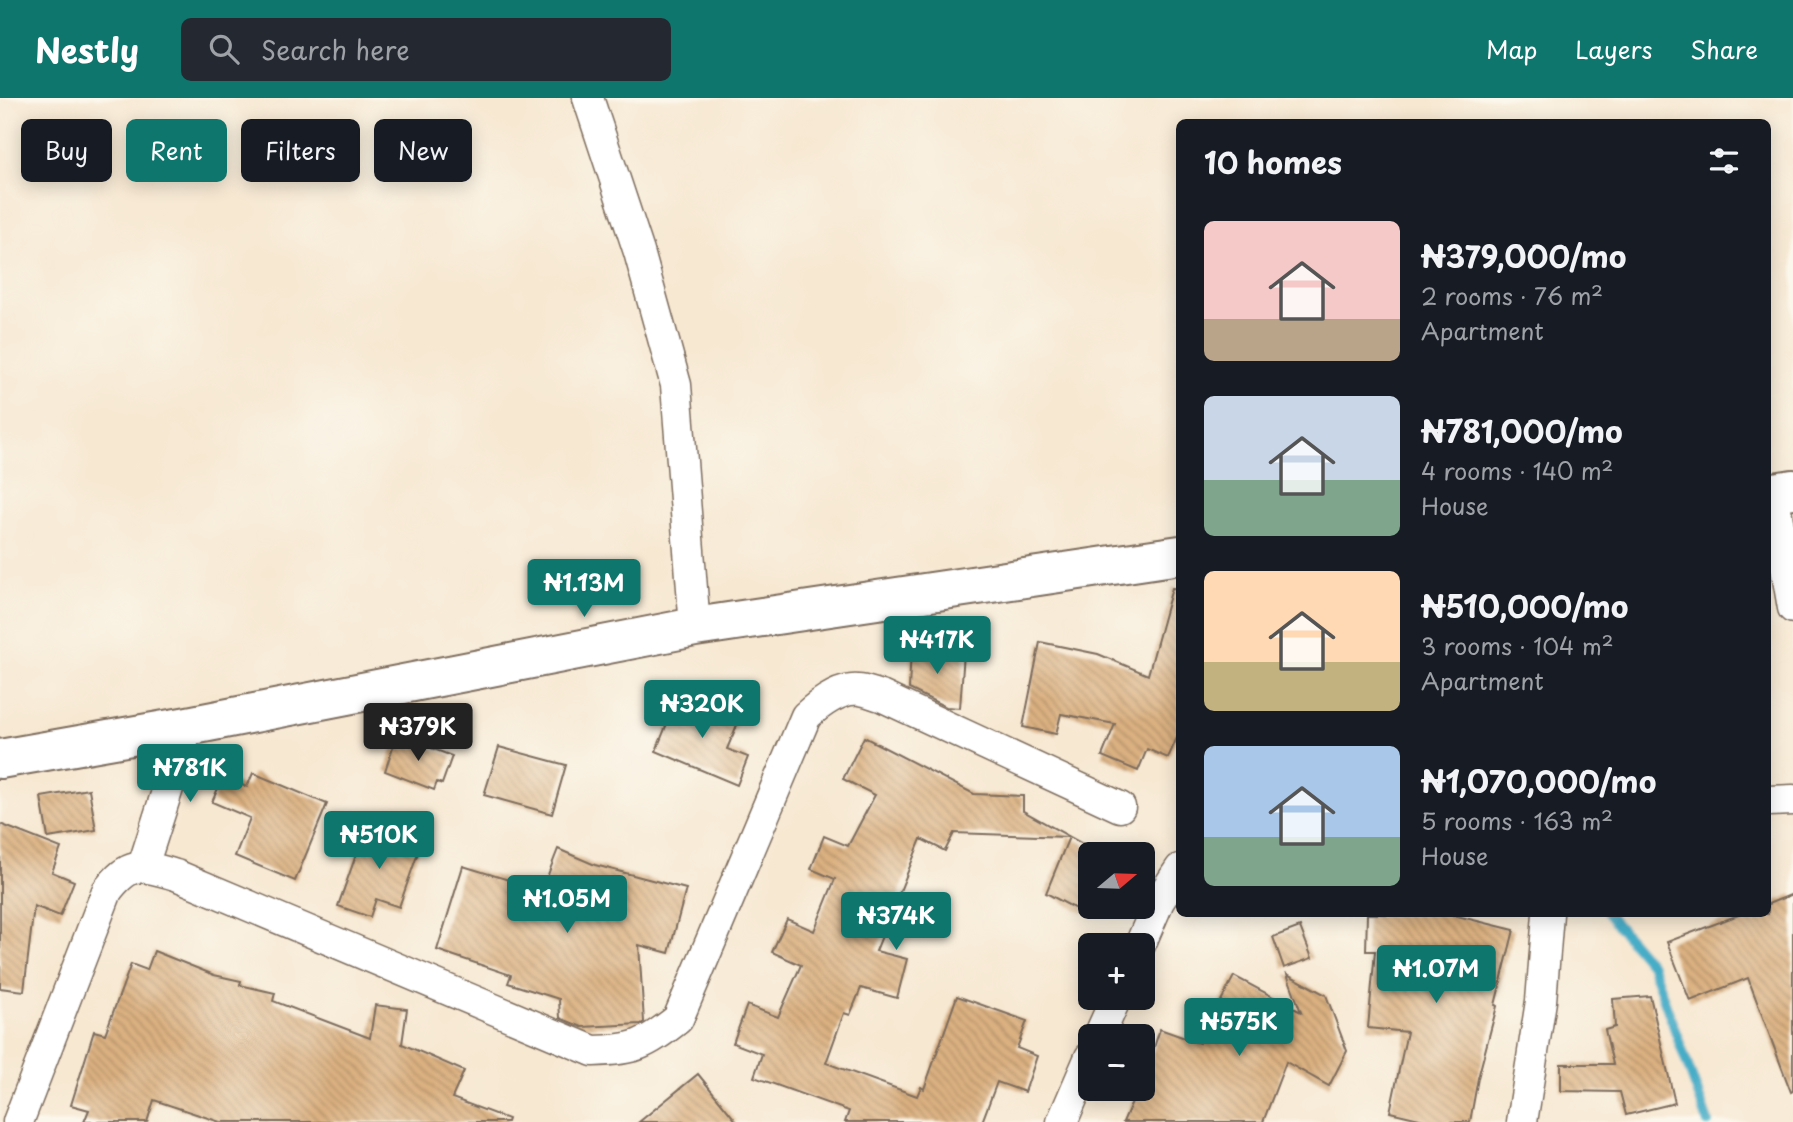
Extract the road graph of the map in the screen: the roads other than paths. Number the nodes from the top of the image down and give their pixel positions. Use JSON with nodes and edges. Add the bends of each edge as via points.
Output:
{"nodes":[{"id":1,"x":588,"y":98,"type":"edge"},
{"id":2,"x":1778,"y":491,"type":"edge"},
{"id":3,"x":1176,"y":556,"type":"edge"},
{"id":4,"x":1793,"y":608,"type":"edge"},
{"id":5,"x":695,"y":627,"type":"junction"},
{"id":6,"x":188,"y":726,"type":"junction"},
{"id":7,"x":0,"y":759,"type":"edge"},
{"id":8,"x":1793,"y":800,"type":"edge"},
{"id":9,"x":1771,"y":801,"type":"edge"},
{"id":10,"x":1119,"y":807,"type":"dead end"},
{"id":11,"x":143,"y":866,"type":"junction"},
{"id":12,"x":1176,"y":875,"type":"edge"},
{"id":13,"x":1548,"y":917,"type":"edge"},
{"id":14,"x":1145,"y":933,"type":"edge"},
{"id":15,"x":1078,"y":1085,"type":"edge"},
{"id":16,"x":18,"y":1122,"type":"edge"},
{"id":17,"x":1062,"y":1122,"type":"edge"},
{"id":18,"x":1522,"y":1122,"type":"edge"}],
"edges":[{"from":1,"to":5,"type":"street","via":[[639,252],[676,385]]},
{"from":2,"to":4,"type":"street"},
{"from":3,"to":5,"type":"street"},
{"from":5,"to":6,"type":"street"},
{"from":6,"to":7,"type":"street"},
{"from":6,"to":11,"type":"street"},
{"from":8,"to":9,"type":"street"},
{"from":10,"to":11,"type":"street","via":[[881,696],[857,689],[836,695],[806,716],[678,1019],[652,1039],[623,1050],[593,1051],[176,875]]},
{"from":11,"to":16,"type":"street","via":[[120,874],[107,891]]},
{"from":12,"to":14,"type":"street"},
{"from":13,"to":18,"type":"street","via":[[1541,1001]]},
{"from":15,"to":17,"type":"street"}]}
